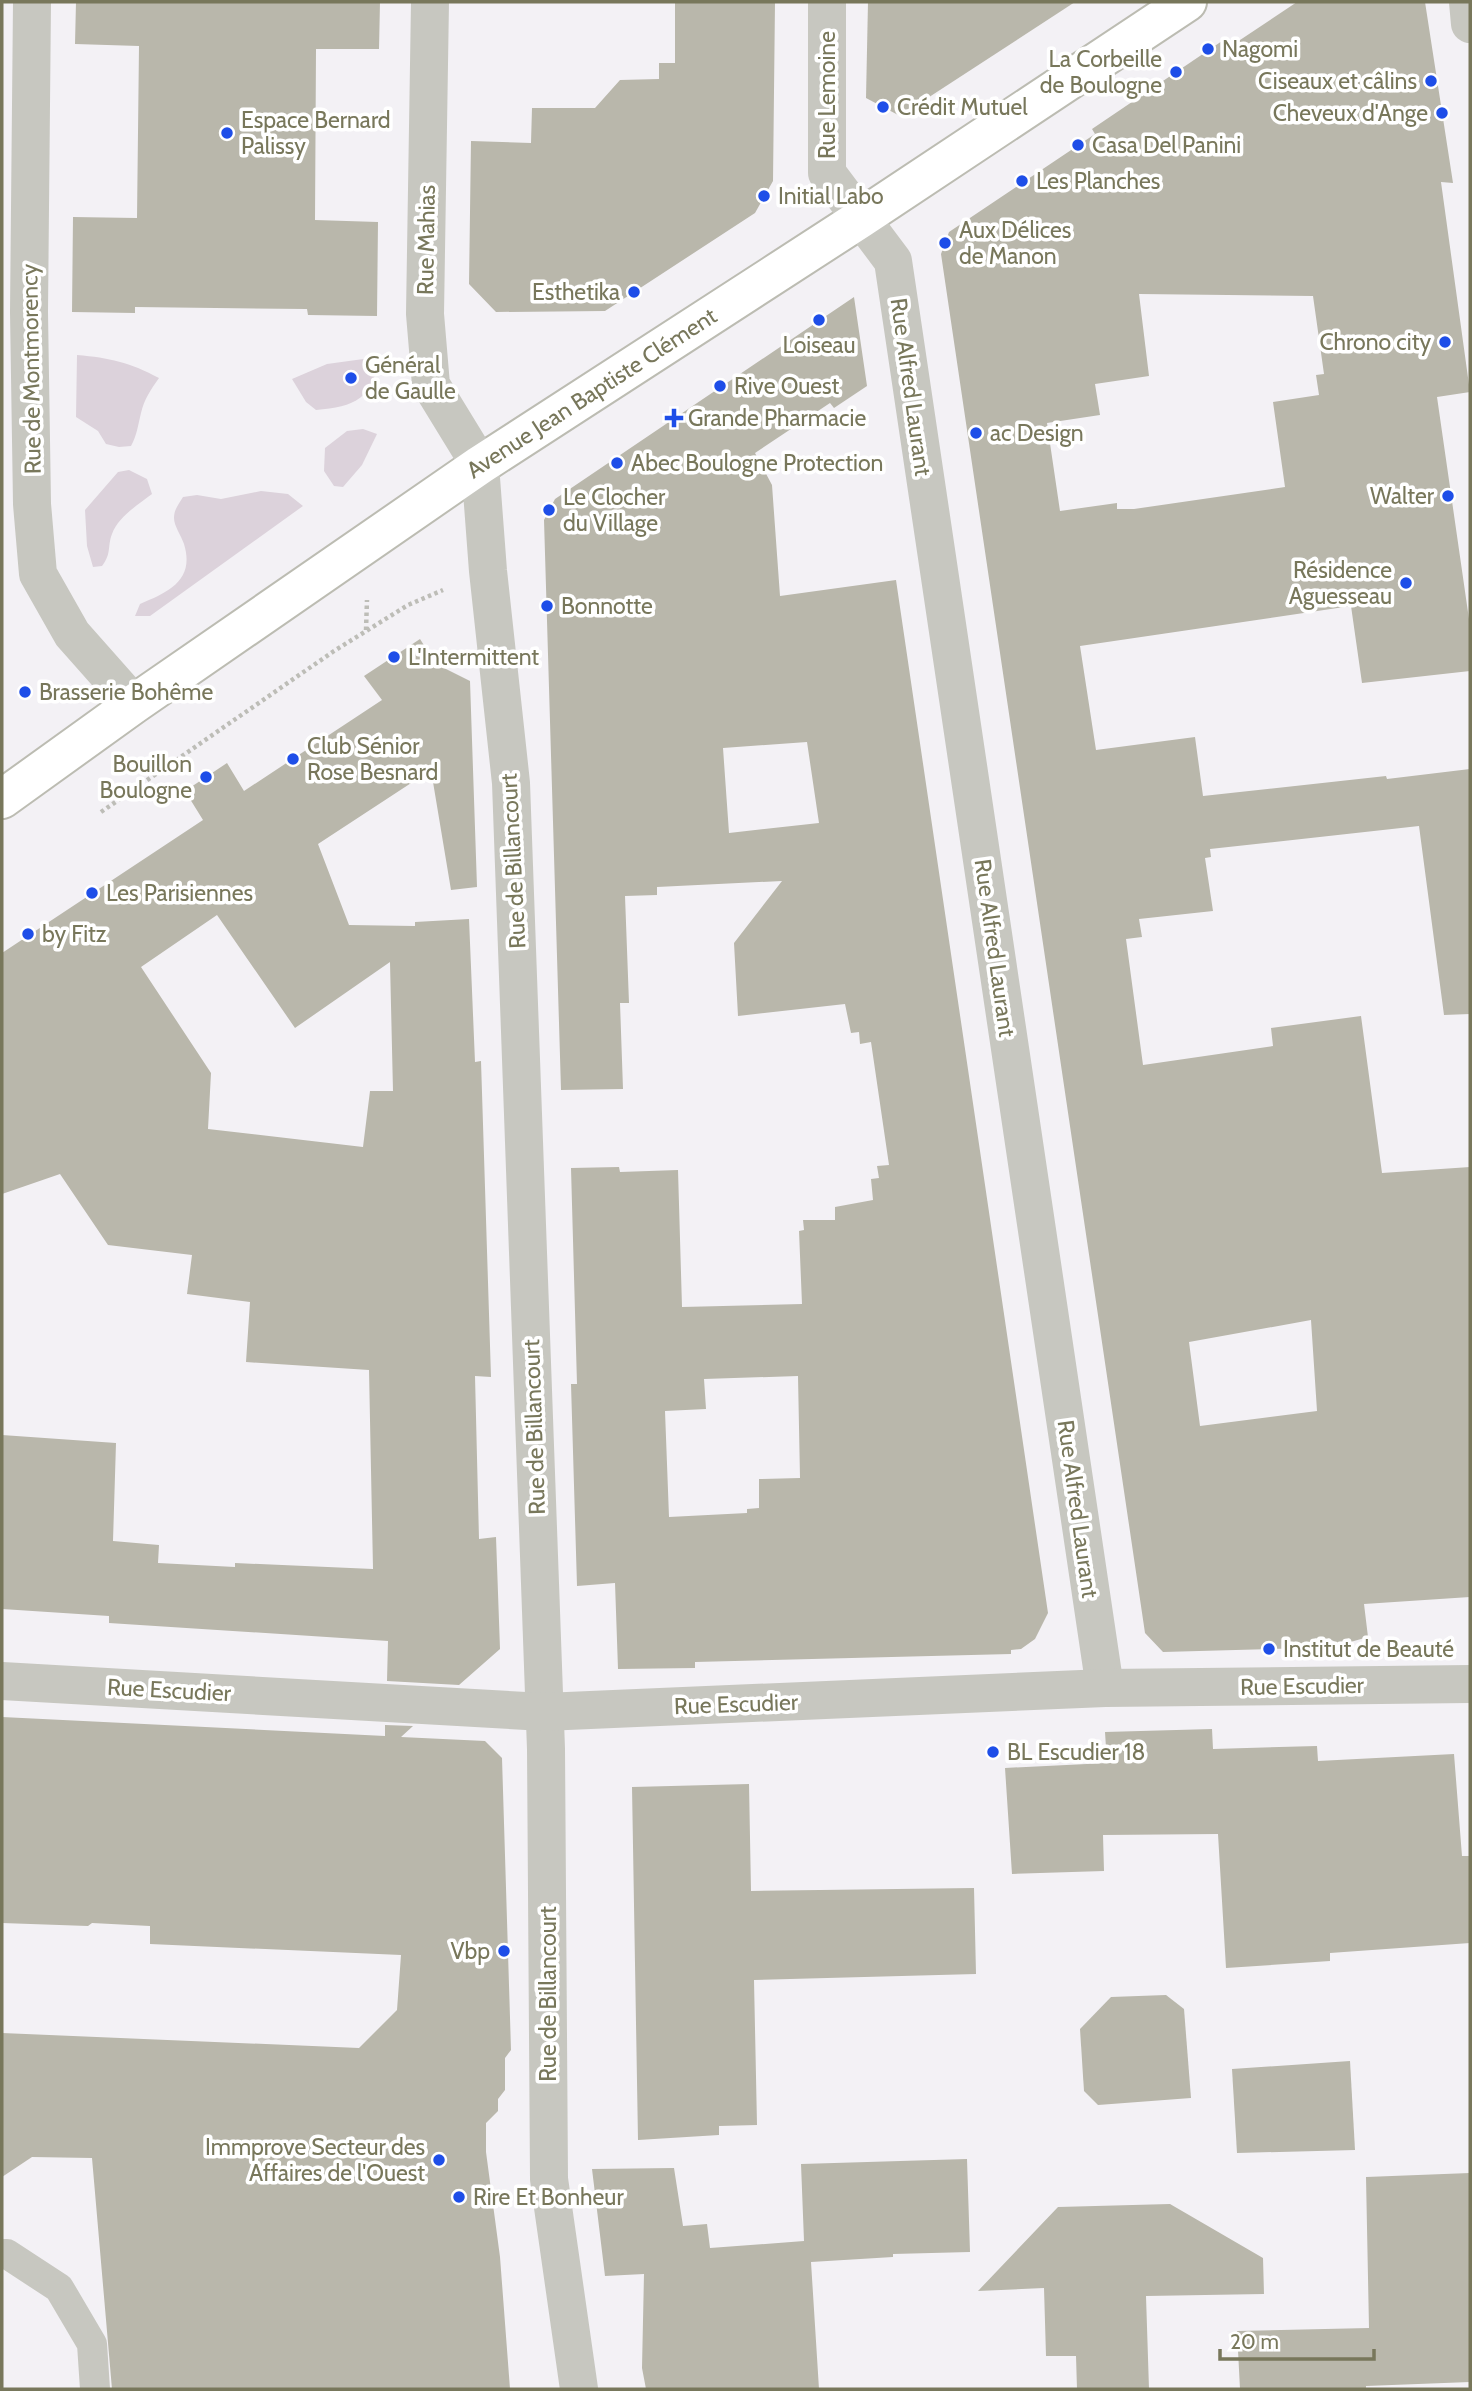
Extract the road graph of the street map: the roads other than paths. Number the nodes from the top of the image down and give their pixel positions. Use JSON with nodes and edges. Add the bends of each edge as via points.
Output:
{"nodes":[{"id":1,"x":32,"y":2,"type":"edge"},
{"id":2,"x":430,"y":2,"type":"edge"},
{"id":3,"x":827,"y":2,"type":"edge"},
{"id":4,"x":1187,"y":2,"type":"edge"},
{"id":5,"x":1468,"y":2,"type":"edge"},
{"id":6,"x":1470,"y":24,"type":"edge"},
{"id":7,"x":860,"y":219,"type":"junction"},
{"id":8,"x":481,"y":465,"type":"junction"},
{"id":9,"x":17,"y":503,"type":"edge"},
{"id":10,"x":134,"y":704,"type":"junction"},
{"id":11,"x":2,"y":798,"type":"edge"},
{"id":12,"x":2,"y":1681,"type":"edge"},
{"id":13,"x":1470,"y":1684,"type":"edge"},
{"id":14,"x":1105,"y":1688,"type":"junction"},
{"id":15,"x":544,"y":1712,"type":"junction"},
{"id":16,"x":2,"y":2254,"type":"edge"},
{"id":17,"x":95,"y":2389,"type":"edge"},
{"id":18,"x":579,"y":2389,"type":"edge"}],
"edges":[{"from":1,"to":9,"type":"street","name":"Rue de Montmorency","via":[[29,312]]},
{"from":2,"to":8,"type":"street","name":"Rue Mahias","via":[[425,314],[431,385]]},
{"from":3,"to":7,"type":"street","name":"Rue Lemoine","via":[[827,173]]},
{"from":4,"to":7,"type":"main road","name":"Avenue Jean Baptiste Clément"},
{"from":5,"to":6,"type":"street"},
{"from":7,"to":8,"type":"main road","name":"Avenue Jean Baptiste Clément"},
{"from":7,"to":14,"type":"street","name":"Rue Alfred Laurant","via":[[892,261]]},
{"from":8,"to":10,"type":"main road","name":"Avenue Jean Baptiste Clément"},
{"from":8,"to":15,"type":"street","name":"Rue de Billancourt","via":[[511,783]]},
{"from":9,"to":10,"type":"street","name":"Rue de Montmorency","via":[[38,574],[72,634]]},
{"from":10,"to":11,"type":"main road","name":"Avenue Jean Baptiste Clément"},
{"from":12,"to":15,"type":"street","name":"Rue Escudier"},
{"from":13,"to":14,"type":"street","name":"Rue Escudier"},
{"from":14,"to":15,"type":"street","name":"Rue Escudier"},
{"from":15,"to":18,"type":"street","name":"Rue de Billancourt","via":[[549,2179]]},
{"from":16,"to":17,"type":"lane","via":[[59,2288],[92,2344]]}]}
